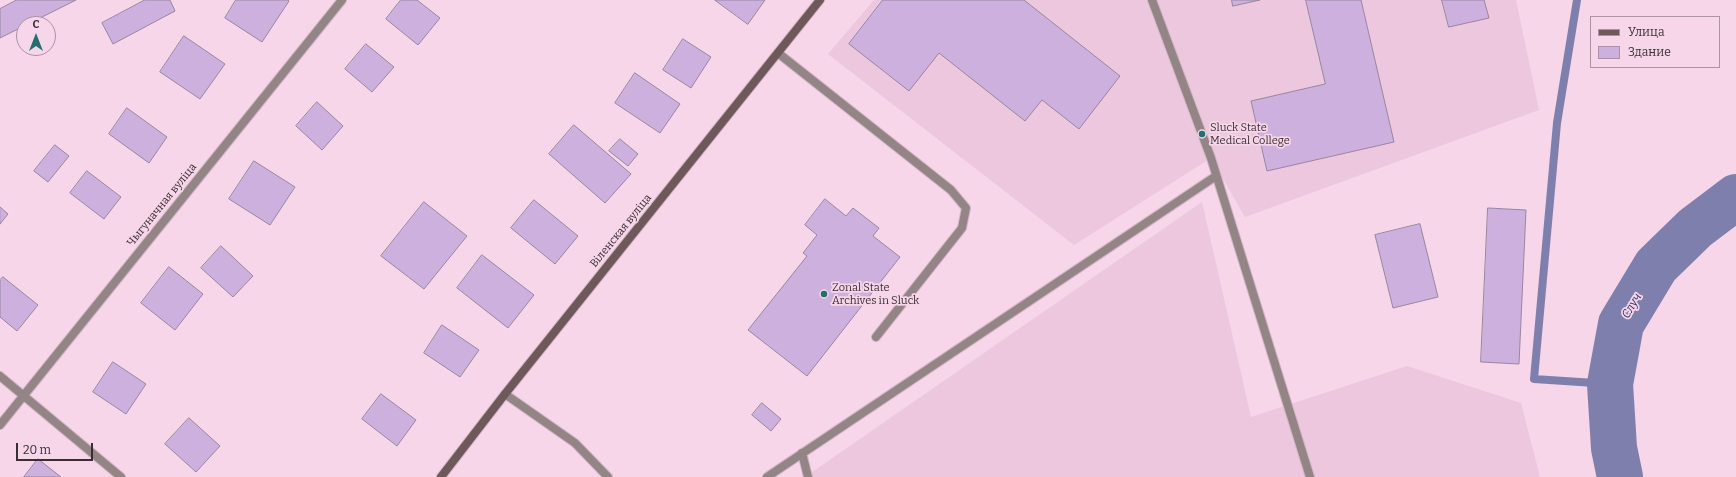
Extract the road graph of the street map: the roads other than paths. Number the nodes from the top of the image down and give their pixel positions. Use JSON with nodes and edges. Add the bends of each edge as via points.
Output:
{"nodes":[{"id":1,"x":342,"y":0,"type":"edge"},
{"id":2,"x":820,"y":0,"type":"edge"},
{"id":3,"x":1152,"y":0,"type":"edge"},
{"id":4,"x":778,"y":53,"type":"junction"},
{"id":5,"x":1216,"y":176,"type":"junction"},
{"id":6,"x":876,"y":337,"type":"dead end"},
{"id":7,"x":0,"y":376,"type":"edge"},
{"id":8,"x":505,"y":394,"type":"junction"},
{"id":9,"x":23,"y":395,"type":"junction"},
{"id":10,"x":0,"y":425,"type":"edge"},
{"id":11,"x":802,"y":453,"type":"junction"},
{"id":12,"x":121,"y":477,"type":"edge"},
{"id":13,"x":441,"y":477,"type":"edge"},
{"id":14,"x":608,"y":477,"type":"edge"},
{"id":15,"x":767,"y":477,"type":"edge"},
{"id":16,"x":808,"y":477,"type":"edge"},
{"id":17,"x":1310,"y":477,"type":"edge"}],
"edges":[{"from":1,"to":9,"type":"street","name":"Чыгуначная вуліца"},
{"from":2,"to":4,"type":"main road","name":"Віленская вуліца"},
{"from":3,"to":5,"type":"street"},
{"from":4,"to":6,"type":"street","via":[[951,190],[966,208],[962,228]]},
{"from":4,"to":8,"type":"main road","name":"Віленская вуліца"},
{"from":5,"to":11,"type":"street"},
{"from":5,"to":17,"type":"street"},
{"from":7,"to":9,"type":"street"},
{"from":8,"to":13,"type":"main road","name":"Віленская вуліца"},
{"from":8,"to":14,"type":"street","via":[[575,443]]},
{"from":9,"to":10,"type":"street","name":"Чыгуначная вуліца"},
{"from":9,"to":12,"type":"street"},
{"from":11,"to":15,"type":"street"},
{"from":11,"to":16,"type":"street"}]}
